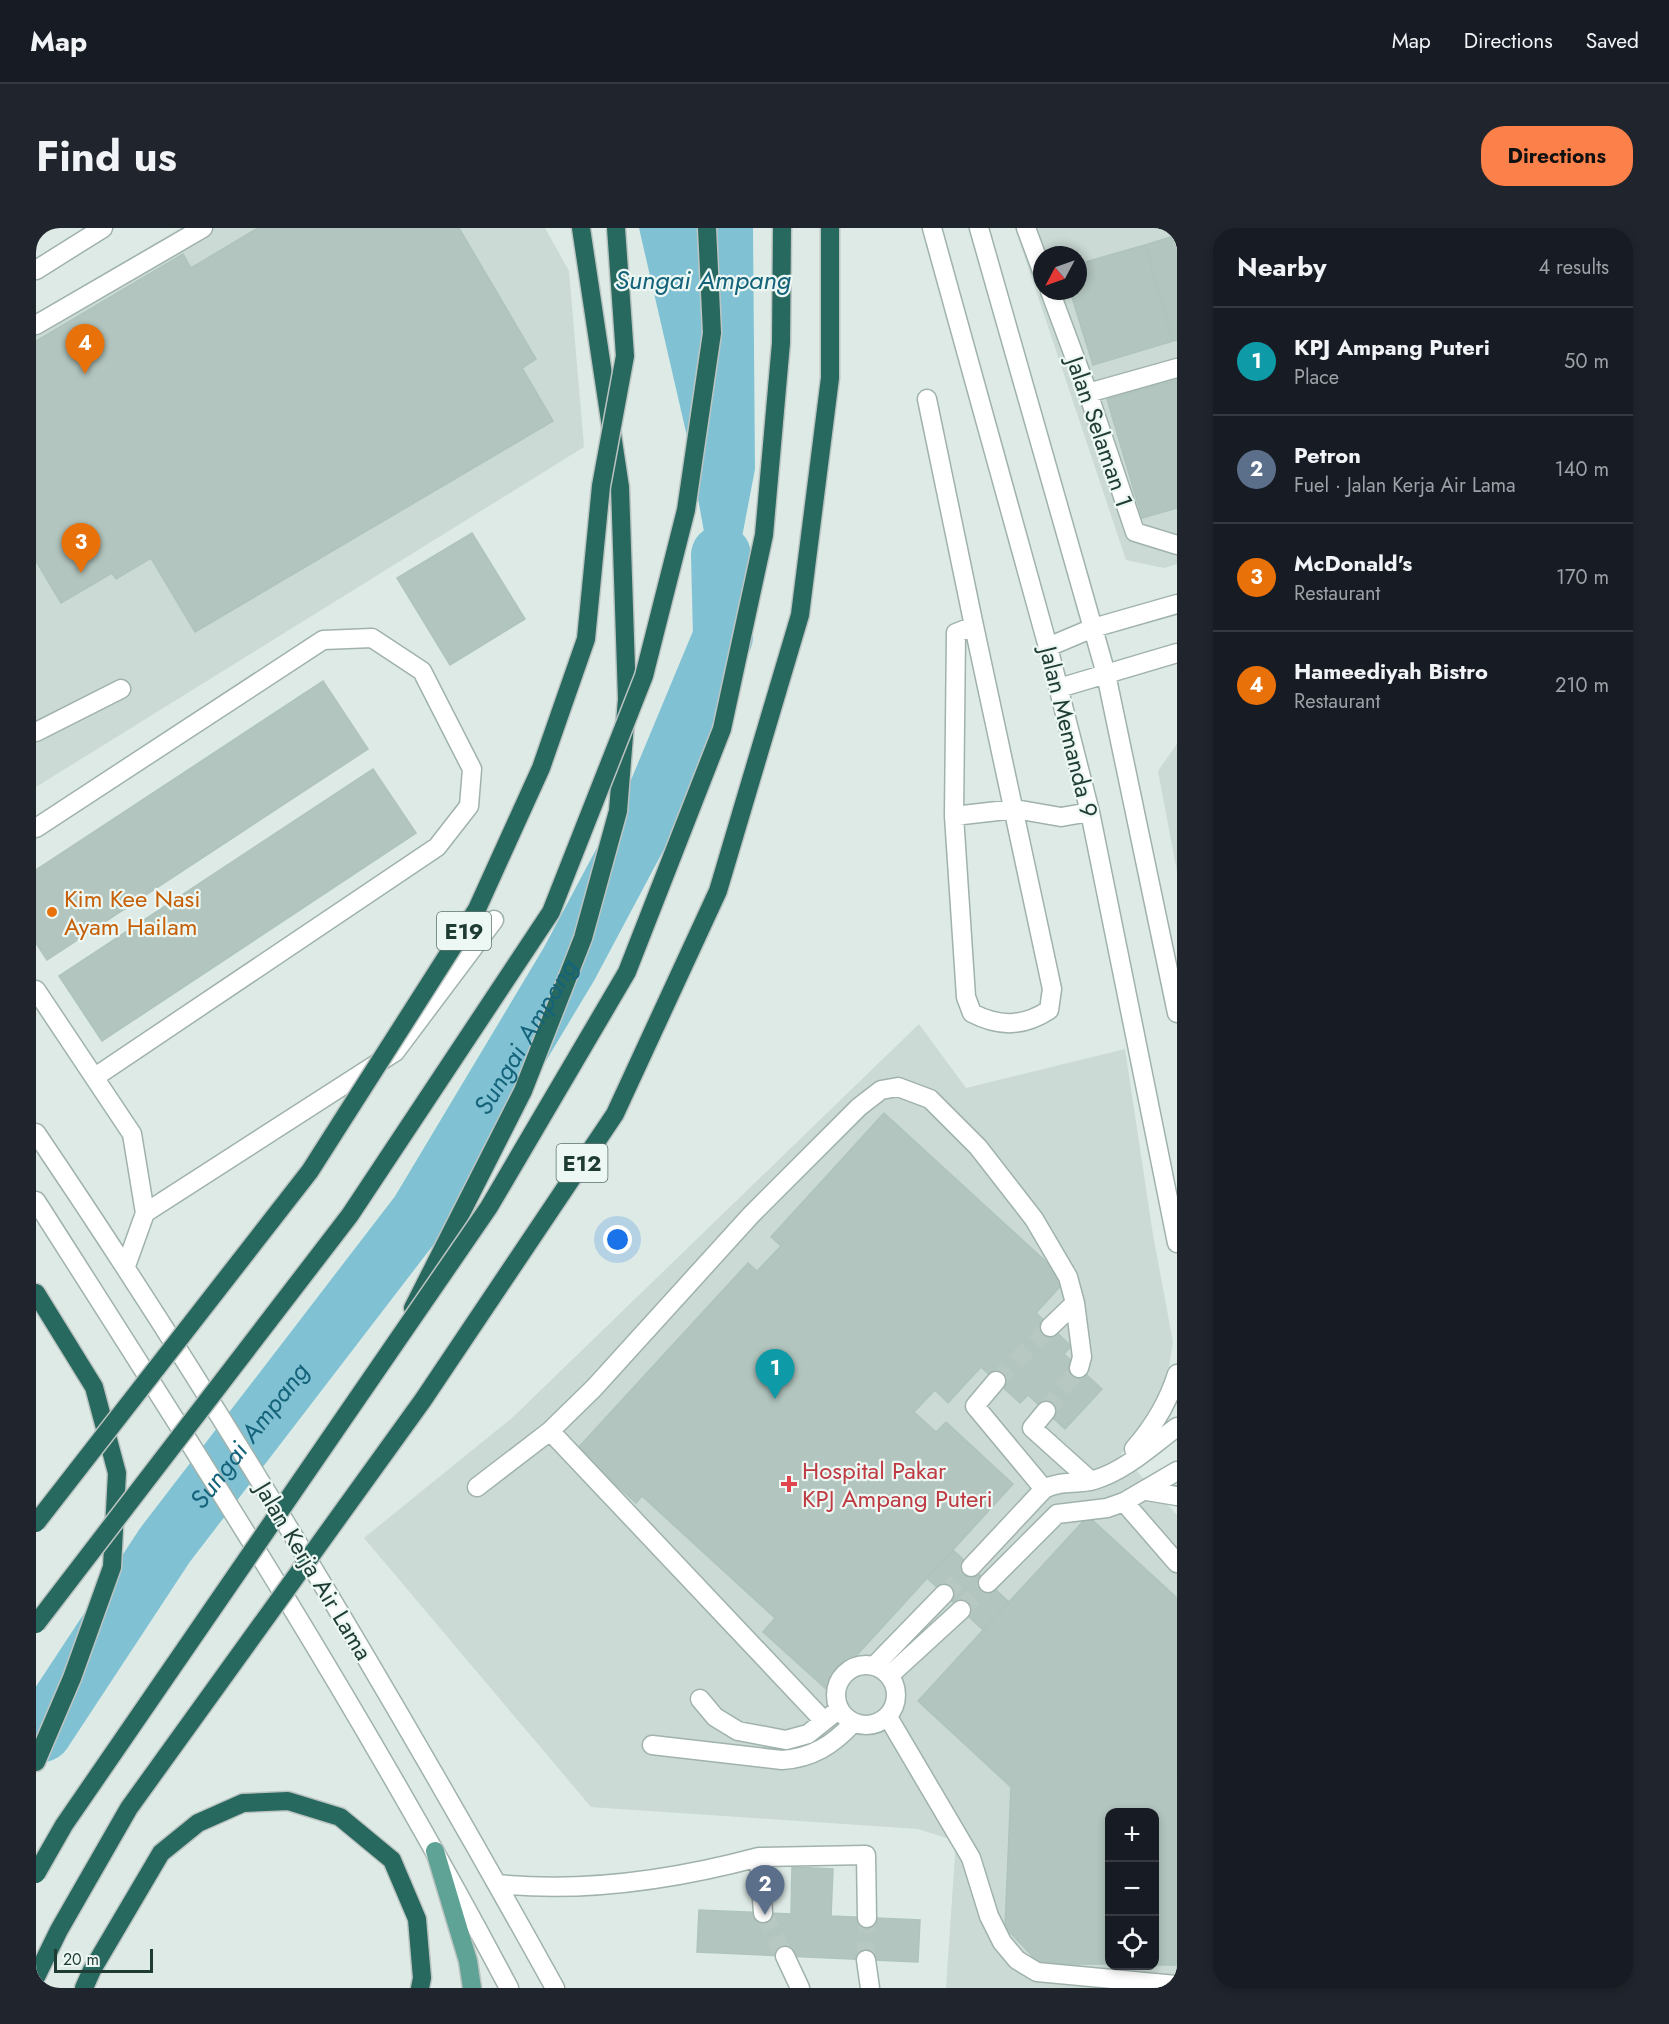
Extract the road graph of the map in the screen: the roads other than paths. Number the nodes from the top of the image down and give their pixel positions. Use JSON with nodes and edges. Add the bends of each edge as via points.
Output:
{"nodes":[{"id":1,"x":103,"y":228,"type":"edge"},
{"id":2,"x":202,"y":228,"type":"edge"},
{"id":3,"x":581,"y":228,"type":"edge"},
{"id":4,"x":616,"y":228,"type":"edge"},
{"id":5,"x":707,"y":228,"type":"edge"},
{"id":6,"x":782,"y":228,"type":"edge"},
{"id":7,"x":830,"y":228,"type":"edge"},
{"id":8,"x":932,"y":228,"type":"edge"},
{"id":9,"x":979,"y":228,"type":"edge"},
{"id":10,"x":1026,"y":228,"type":"edge"},
{"id":11,"x":1033,"y":247,"type":"edge"},
{"id":12,"x":36,"y":270,"type":"edge"},
{"id":13,"x":1053,"y":300,"type":"edge"},
{"id":14,"x":36,"y":325,"type":"edge"},
{"id":15,"x":1177,"y":368,"type":"edge"},
{"id":16,"x":1088,"y":393,"type":"junction"},
{"id":17,"x":927,"y":399,"type":"dead end"},
{"id":18,"x":1177,"y":545,"type":"edge"},
{"id":19,"x":1177,"y":604,"type":"edge"},
{"id":20,"x":974,"y":626,"type":"junction"},
{"id":21,"x":1093,"y":628,"type":"junction"},
{"id":22,"x":1048,"y":647,"type":"junction"},
{"id":23,"x":1177,"y":653,"type":"edge"},
{"id":24,"x":1106,"y":674,"type":"junction"},
{"id":25,"x":1059,"y":688,"type":"junction"},
{"id":26,"x":121,"y":689,"type":"dead end"},
{"id":27,"x":36,"y":732,"type":"edge"},
{"id":28,"x":1015,"y":809,"type":"junction"},
{"id":29,"x":1090,"y":813,"type":"junction"},
{"id":30,"x":954,"y":816,"type":"junction"},
{"id":31,"x":36,"y":828,"type":"edge"},
{"id":32,"x":494,"y":920,"type":"dead end"},
{"id":33,"x":36,"y":990,"type":"edge"},
{"id":34,"x":1177,"y":1013,"type":"edge"},
{"id":35,"x":95,"y":1077,"type":"junction"},
{"id":36,"x":36,"y":1134,"type":"edge"},
{"id":37,"x":36,"y":1201,"type":"edge"},
{"id":38,"x":145,"y":1213,"type":"junction"},
{"id":39,"x":1177,"y":1243,"type":"edge"},
{"id":40,"x":126,"y":1266,"type":"junction"},
{"id":41,"x":36,"y":1293,"type":"edge"},
{"id":42,"x":1074,"y":1303,"type":"junction"},
{"id":43,"x":1050,"y":1327,"type":"tunnel mouth"},
{"id":44,"x":399,"y":1336,"type":"junction"},
{"id":45,"x":1079,"y":1368,"type":"tunnel mouth"},
{"id":46,"x":1177,"y":1374,"type":"edge"},
{"id":47,"x":996,"y":1381,"type":"tunnel mouth"},
{"id":48,"x":1046,"y":1411,"type":"tunnel mouth"},
{"id":49,"x":1177,"y":1427,"type":"edge"},
{"id":50,"x":549,"y":1431,"type":"junction"},
{"id":51,"x":1177,"y":1471,"type":"edge"},
{"id":52,"x":1113,"y":1473,"type":"junction"},
{"id":53,"x":1091,"y":1481,"type":"junction"},
{"id":54,"x":477,"y":1487,"type":"dead end"},
{"id":55,"x":1044,"y":1489,"type":"junction"},
{"id":56,"x":1147,"y":1491,"type":"junction"},
{"id":57,"x":1177,"y":1496,"type":"edge"},
{"id":58,"x":1124,"y":1502,"type":"junction"},
{"id":59,"x":36,"y":1523,"type":"edge"},
{"id":60,"x":1177,"y":1563,"type":"edge"},
{"id":61,"x":971,"y":1567,"type":"tunnel mouth"},
{"id":62,"x":988,"y":1582,"type":"tunnel mouth"},
{"id":63,"x":944,"y":1594,"type":"tunnel mouth"},
{"id":64,"x":961,"y":1610,"type":"tunnel mouth"},
{"id":65,"x":36,"y":1624,"type":"edge"},
{"id":66,"x":882,"y":1671,"type":"junction"},
{"id":67,"x":700,"y":1699,"type":"dead end"},
{"id":68,"x":838,"y":1708,"type":"junction"},
{"id":69,"x":888,"y":1717,"type":"junction"},
{"id":70,"x":825,"y":1721,"type":"junction"},
{"id":71,"x":853,"y":1723,"type":"junction"},
{"id":72,"x":652,"y":1745,"type":"dead end"},
{"id":73,"x":36,"y":1762,"type":"edge"},
{"id":74,"x":435,"y":1851,"type":"junction"},
{"id":75,"x":759,"y":1857,"type":"junction"},
{"id":76,"x":36,"y":1874,"type":"edge"},
{"id":77,"x":497,"y":1884,"type":"junction"},
{"id":78,"x":763,"y":1912,"type":"tunnel mouth"},
{"id":79,"x":867,"y":1918,"type":"tunnel mouth"},
{"id":80,"x":784,"y":1956,"type":"tunnel mouth"},
{"id":81,"x":866,"y":1960,"type":"tunnel mouth"},
{"id":82,"x":36,"y":1977,"type":"edge"},
{"id":83,"x":1177,"y":1985,"type":"edge"},
{"id":84,"x":84,"y":1988,"type":"edge"},
{"id":85,"x":420,"y":1988,"type":"edge"},
{"id":86,"x":472,"y":1988,"type":"edge"},
{"id":87,"x":509,"y":1988,"type":"edge"},
{"id":88,"x":555,"y":1988,"type":"edge"},
{"id":89,"x":800,"y":1988,"type":"edge"},
{"id":90,"x":870,"y":1988,"type":"edge"}],
"edges":[{"from":1,"to":12,"type":"street"},
{"from":2,"to":14,"type":"street"},
{"from":3,"to":44,"type":"highway","bridge":true,"via":[[620,486],[627,699],[618,811],[583,938],[523,1091]]},
{"from":4,"to":59,"type":"highway","number":"E19","bridge":true,"via":[[625,356],[601,486],[586,639],[541,768],[477,909],[310,1171]]},
{"from":5,"to":65,"type":"highway","number":"E19","bridge":true,"via":[[712,333],[686,510],[644,676],[551,912],[350,1215]]},
{"from":6,"to":44,"type":"highway","number":"E12","bridge":true,"via":[[781,344],[764,535],[722,729],[627,972],[489,1207]]},
{"from":7,"to":82,"type":"highway","number":"E12","bridge":true,"via":[[830,378],[800,615],[713,902],[615,1114],[423,1400],[129,1808]]},
{"from":8,"to":22,"type":"street","name":"Jalan Memanda 9"},
{"from":9,"to":21,"type":"street","name":"Jalan Memanda 9"},
{"from":10,"to":11,"type":"street"},
{"from":13,"to":16,"type":"street","name":"Jalan Selaman 1"},
{"from":15,"to":16,"type":"street"},
{"from":16,"to":18,"type":"street","name":"Jalan Selaman 1","via":[[1135,532]]},
{"from":17,"to":20,"type":"street"},
{"from":19,"to":21,"type":"street"},
{"from":20,"to":28,"type":"street"},
{"from":20,"to":30,"type":"street","via":[[956,633]]},
{"from":21,"to":22,"type":"street"},
{"from":21,"to":24,"type":"street","name":"Jalan Memanda 9"},
{"from":22,"to":25,"type":"street","name":"Jalan Memanda 9"},
{"from":23,"to":24,"type":"street"},
{"from":24,"to":25,"type":"street"},
{"from":24,"to":34,"type":"street","name":"Jalan Memanda 9"},
{"from":25,"to":29,"type":"street","name":"Jalan Memanda 9"},
{"from":26,"to":27,"type":"street"},
{"from":28,"to":29,"type":"street","via":[[1061,817]]},
{"from":28,"to":30,"type":"street"},
{"from":28,"to":30,"type":"street","via":[[1052,989],[1049,1010],[1031,1022],[990,1023],[972,1013],[966,997]]},
{"from":29,"to":39,"type":"street","name":"Jalan Memanda 9"},
{"from":31,"to":35,"type":"street","via":[[323,640],[372,638],[422,671],[472,769],[469,806],[437,847]]},
{"from":32,"to":38,"type":"street","via":[[395,1052]]},
{"from":33,"to":35,"type":"street"},
{"from":35,"to":38,"type":"street","via":[[132,1134]]},
{"from":36,"to":40,"type":"street","name":"Jalan Kerja Air Lama"},
{"from":37,"to":74,"type":"street","name":"Jalan Kerja Air Lama","via":[[362,1720]]},
{"from":38,"to":40,"type":"street"},
{"from":40,"to":77,"type":"street","name":"Jalan Kerja Air Lama","via":[[257,1476]]},
{"from":41,"to":73,"type":"highway","via":[[94,1387],[117,1473],[112,1567],[72,1678]]},
{"from":42,"to":43,"type":"street"},
{"from":42,"to":45,"type":"street","via":[[1082,1357]]},
{"from":42,"to":50,"type":"street","via":[[1068,1277],[1034,1218],[971,1139],[930,1099],[898,1087],[880,1090],[751,1215],[594,1388]]},
{"from":44,"to":76,"type":"highway","number":"E12","bridge":true,"via":[[64,1825]]},
{"from":46,"to":52,"type":"street","via":[[1169,1399],[1149,1432]]},
{"from":47,"to":55,"type":"street","via":[[975,1406]]},
{"from":48,"to":53,"type":"street","via":[[1032,1428]]},
{"from":49,"to":52,"type":"street"},
{"from":50,"to":54,"type":"street"},
{"from":50,"to":70,"type":"street"},
{"from":51,"to":56,"type":"street"},
{"from":52,"to":53,"type":"street"},
{"from":53,"to":55,"type":"street","via":[[1058,1482]]},
{"from":55,"to":61,"type":"street"},
{"from":56,"to":57,"type":"street"},
{"from":56,"to":58,"type":"street"},
{"from":58,"to":60,"type":"street"},
{"from":58,"to":62,"type":"street","via":[[1057,1514]]},
{"from":63,"to":66,"type":"street"},
{"from":64,"to":66,"type":"street"},
{"from":66,"to":68,"type":"street","via":[[855,1667],[840,1679]]},
{"from":66,"to":69,"type":"street","via":[[897,1696]]},
{"from":67,"to":70,"type":"street","via":[[715,1717],[738,1731],[766,1737],[786,1740],[808,1734]]},
{"from":68,"to":70,"type":"street"},
{"from":68,"to":71,"type":"street"},
{"from":69,"to":71,"type":"street","via":[[872,1726]]},
{"from":69,"to":83,"type":"street","via":[[971,1858],[989,1916],[1017,1960],[1037,1972]]},
{"from":71,"to":72,"type":"street","via":[[838,1740],[801,1759]]},
{"from":74,"to":86,"type":"main road","via":[[468,1961]]},
{"from":74,"to":87,"type":"street","name":"Jalan Kerja Air Lama"},
{"from":75,"to":77,"type":"street","via":[[716,1869],[603,1887],[546,1889]]},
{"from":75,"to":78,"type":"street"},
{"from":75,"to":79,"type":"street","via":[[866,1855]]},
{"from":77,"to":88,"type":"street","name":"Jalan Kerja Air Lama"},
{"from":80,"to":89,"type":"street"},
{"from":81,"to":90,"type":"street"},
{"from":84,"to":85,"type":"highway","via":[[161,1853],[198,1823],[243,1803],[288,1801],[340,1817],[392,1860],[417,1918]]}]}
